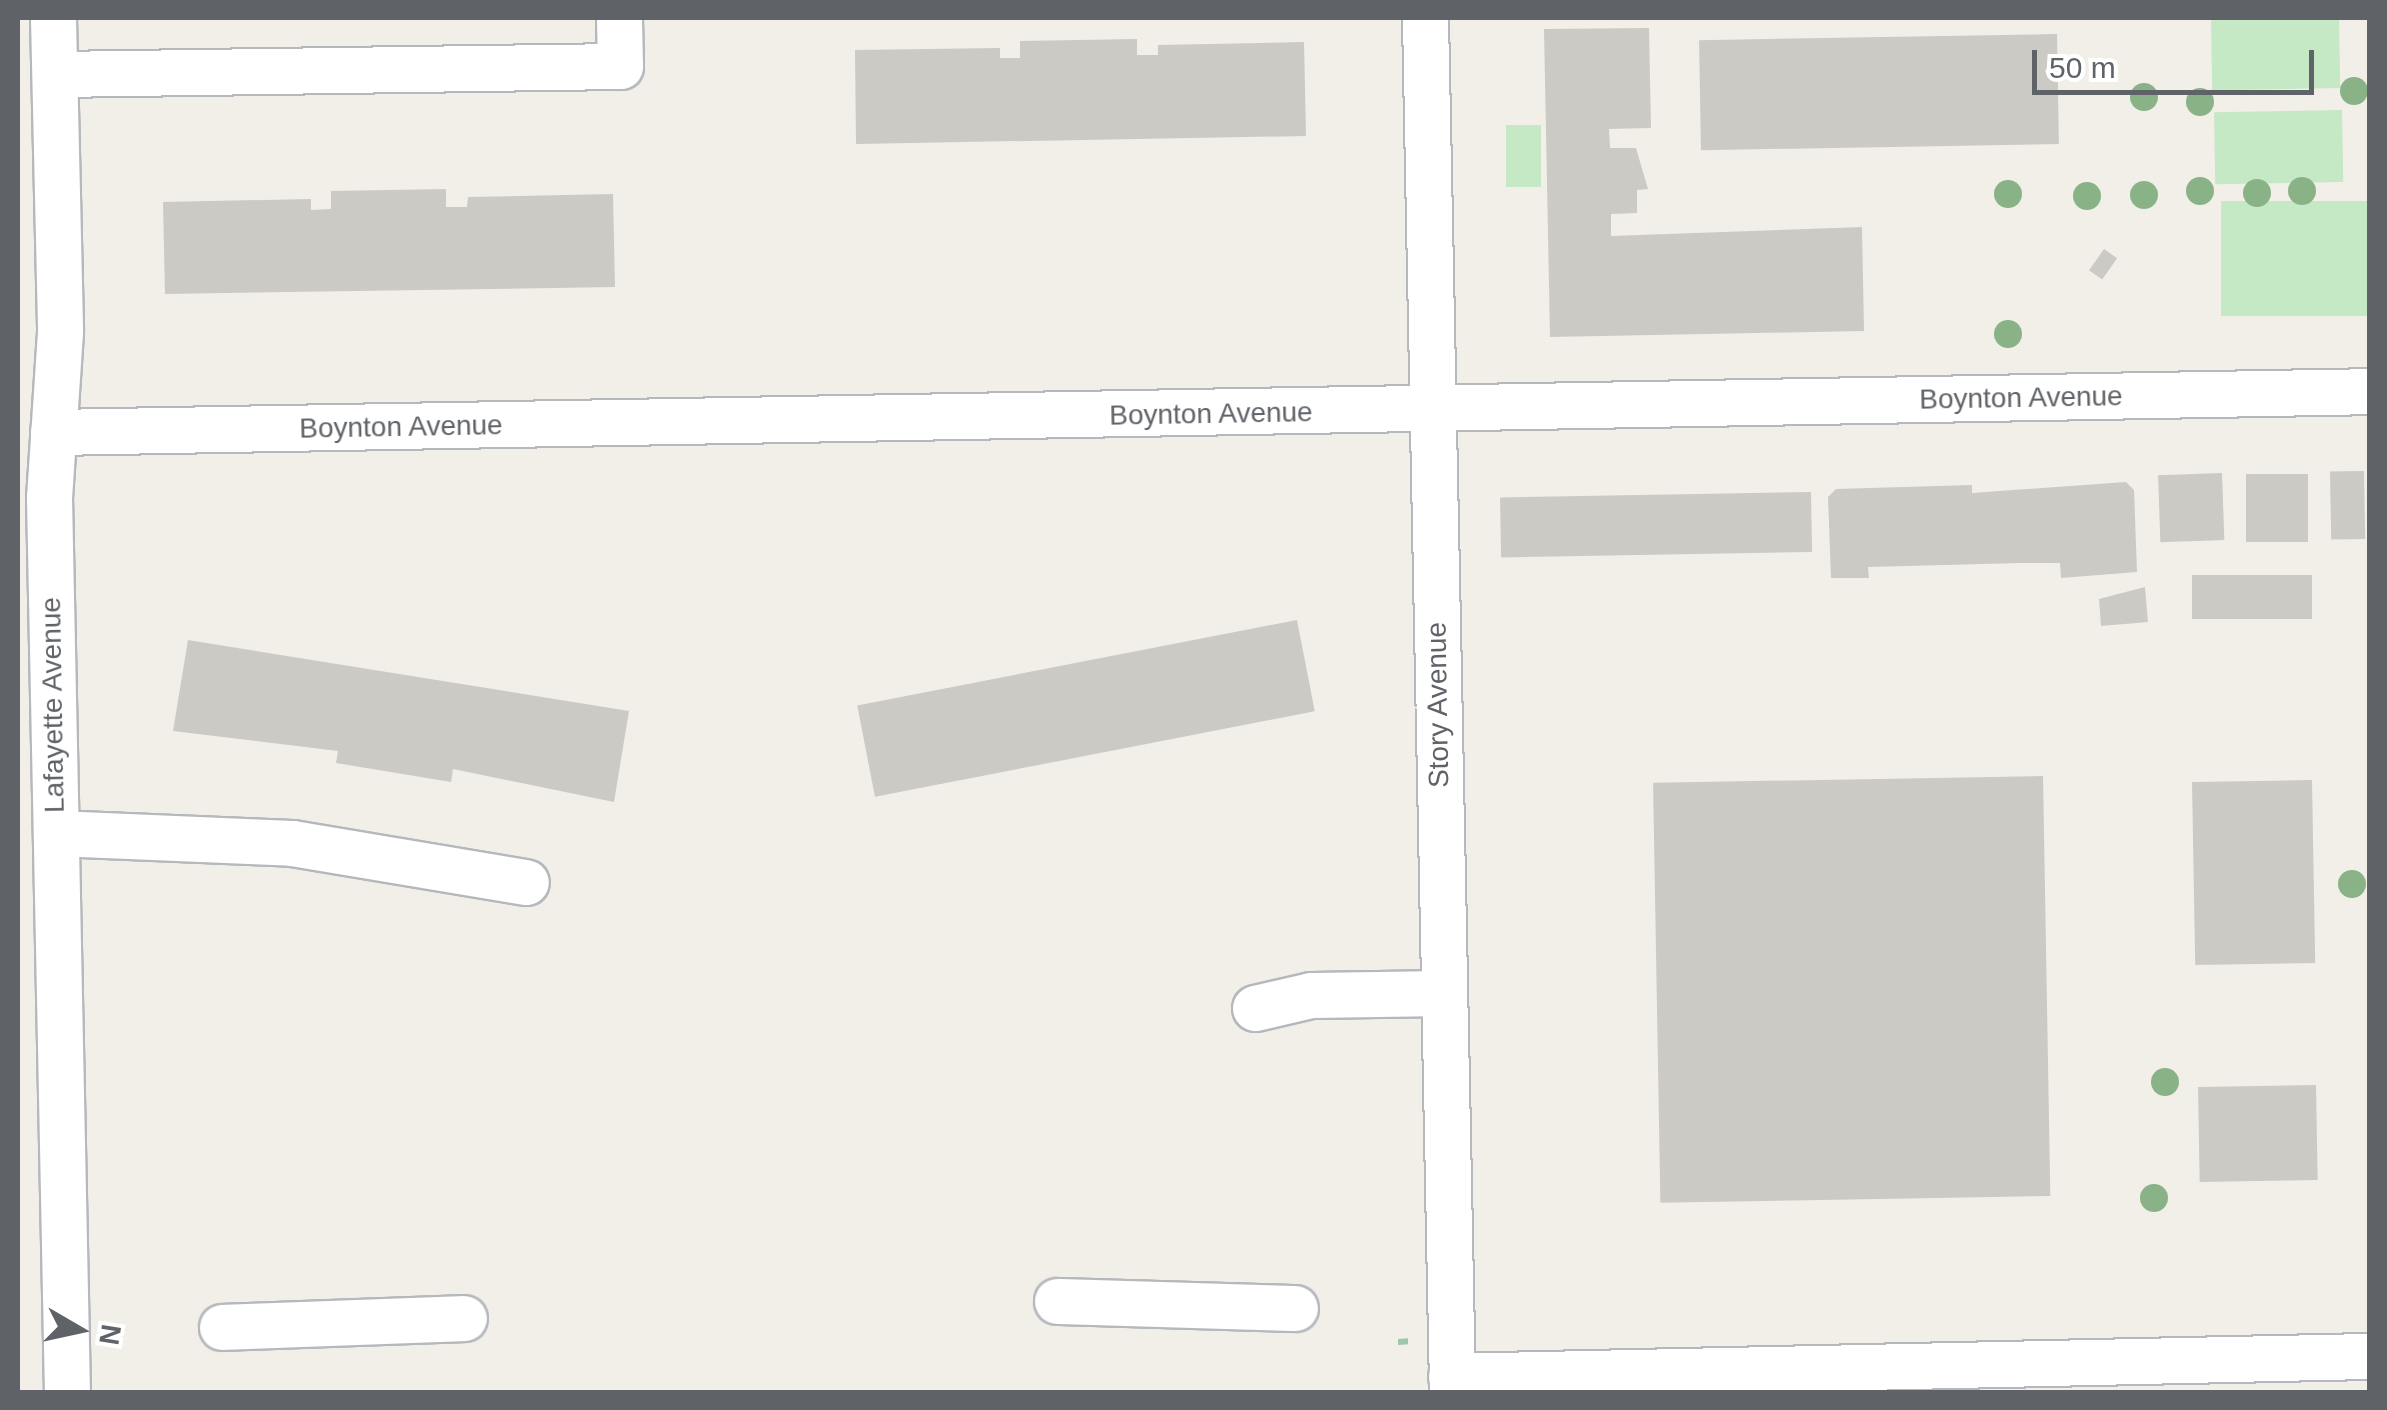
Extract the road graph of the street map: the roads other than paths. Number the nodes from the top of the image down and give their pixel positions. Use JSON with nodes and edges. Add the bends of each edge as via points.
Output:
{"nodes":[{"id":1,"x":54,"y":18,"type":"edge"},
{"id":2,"x":619,"y":18,"type":"edge"},
{"id":3,"x":1424,"y":18,"type":"edge"},
{"id":4,"x":54,"y":74,"type":"junction"},
{"id":5,"x":2370,"y":391,"type":"edge"},
{"id":6,"x":1432,"y":410,"type":"junction"},
{"id":7,"x":52,"y":432,"type":"junction"},
{"id":8,"x":56,"y":833,"type":"junction"},
{"id":9,"x":526,"y":882,"type":"dead end"},
{"id":10,"x":1444,"y":992,"type":"junction"},
{"id":11,"x":1255,"y":1008,"type":"dead end"},
{"id":12,"x":1058,"y":1301,"type":"dead end"},
{"id":13,"x":1295,"y":1308,"type":"dead end"},
{"id":14,"x":464,"y":1318,"type":"dead end"},
{"id":15,"x":222,"y":1327,"type":"dead end"},
{"id":16,"x":2370,"y":1356,"type":"edge"},
{"id":17,"x":1452,"y":1384,"type":"edge"},
{"id":18,"x":67,"y":1392,"type":"edge"}],
"edges":[{"from":1,"to":4,"type":"street","name":"Lafayette Avenue"},
{"from":2,"to":4,"type":"street","via":[[620,66]]},
{"from":3,"to":6,"type":"street","name":"Story Avenue"},
{"from":4,"to":7,"type":"street","name":"Lafayette Avenue"},
{"from":5,"to":6,"type":"street","name":"Boynton Avenue"},
{"from":6,"to":7,"type":"street","name":"Boynton Avenue"},
{"from":6,"to":10,"type":"street","name":"Story Avenue"},
{"from":7,"to":8,"type":"street","name":"Lafayette Avenue"},
{"from":8,"to":9,"type":"street","via":[[292,843]]},
{"from":8,"to":18,"type":"street","name":"Lafayette Avenue"},
{"from":10,"to":11,"type":"street","via":[[1311,995]]},
{"from":10,"to":17,"type":"street","name":"Story Avenue"},
{"from":12,"to":13,"type":"street"},
{"from":14,"to":15,"type":"street"},
{"from":16,"to":17,"type":"street"}]}
